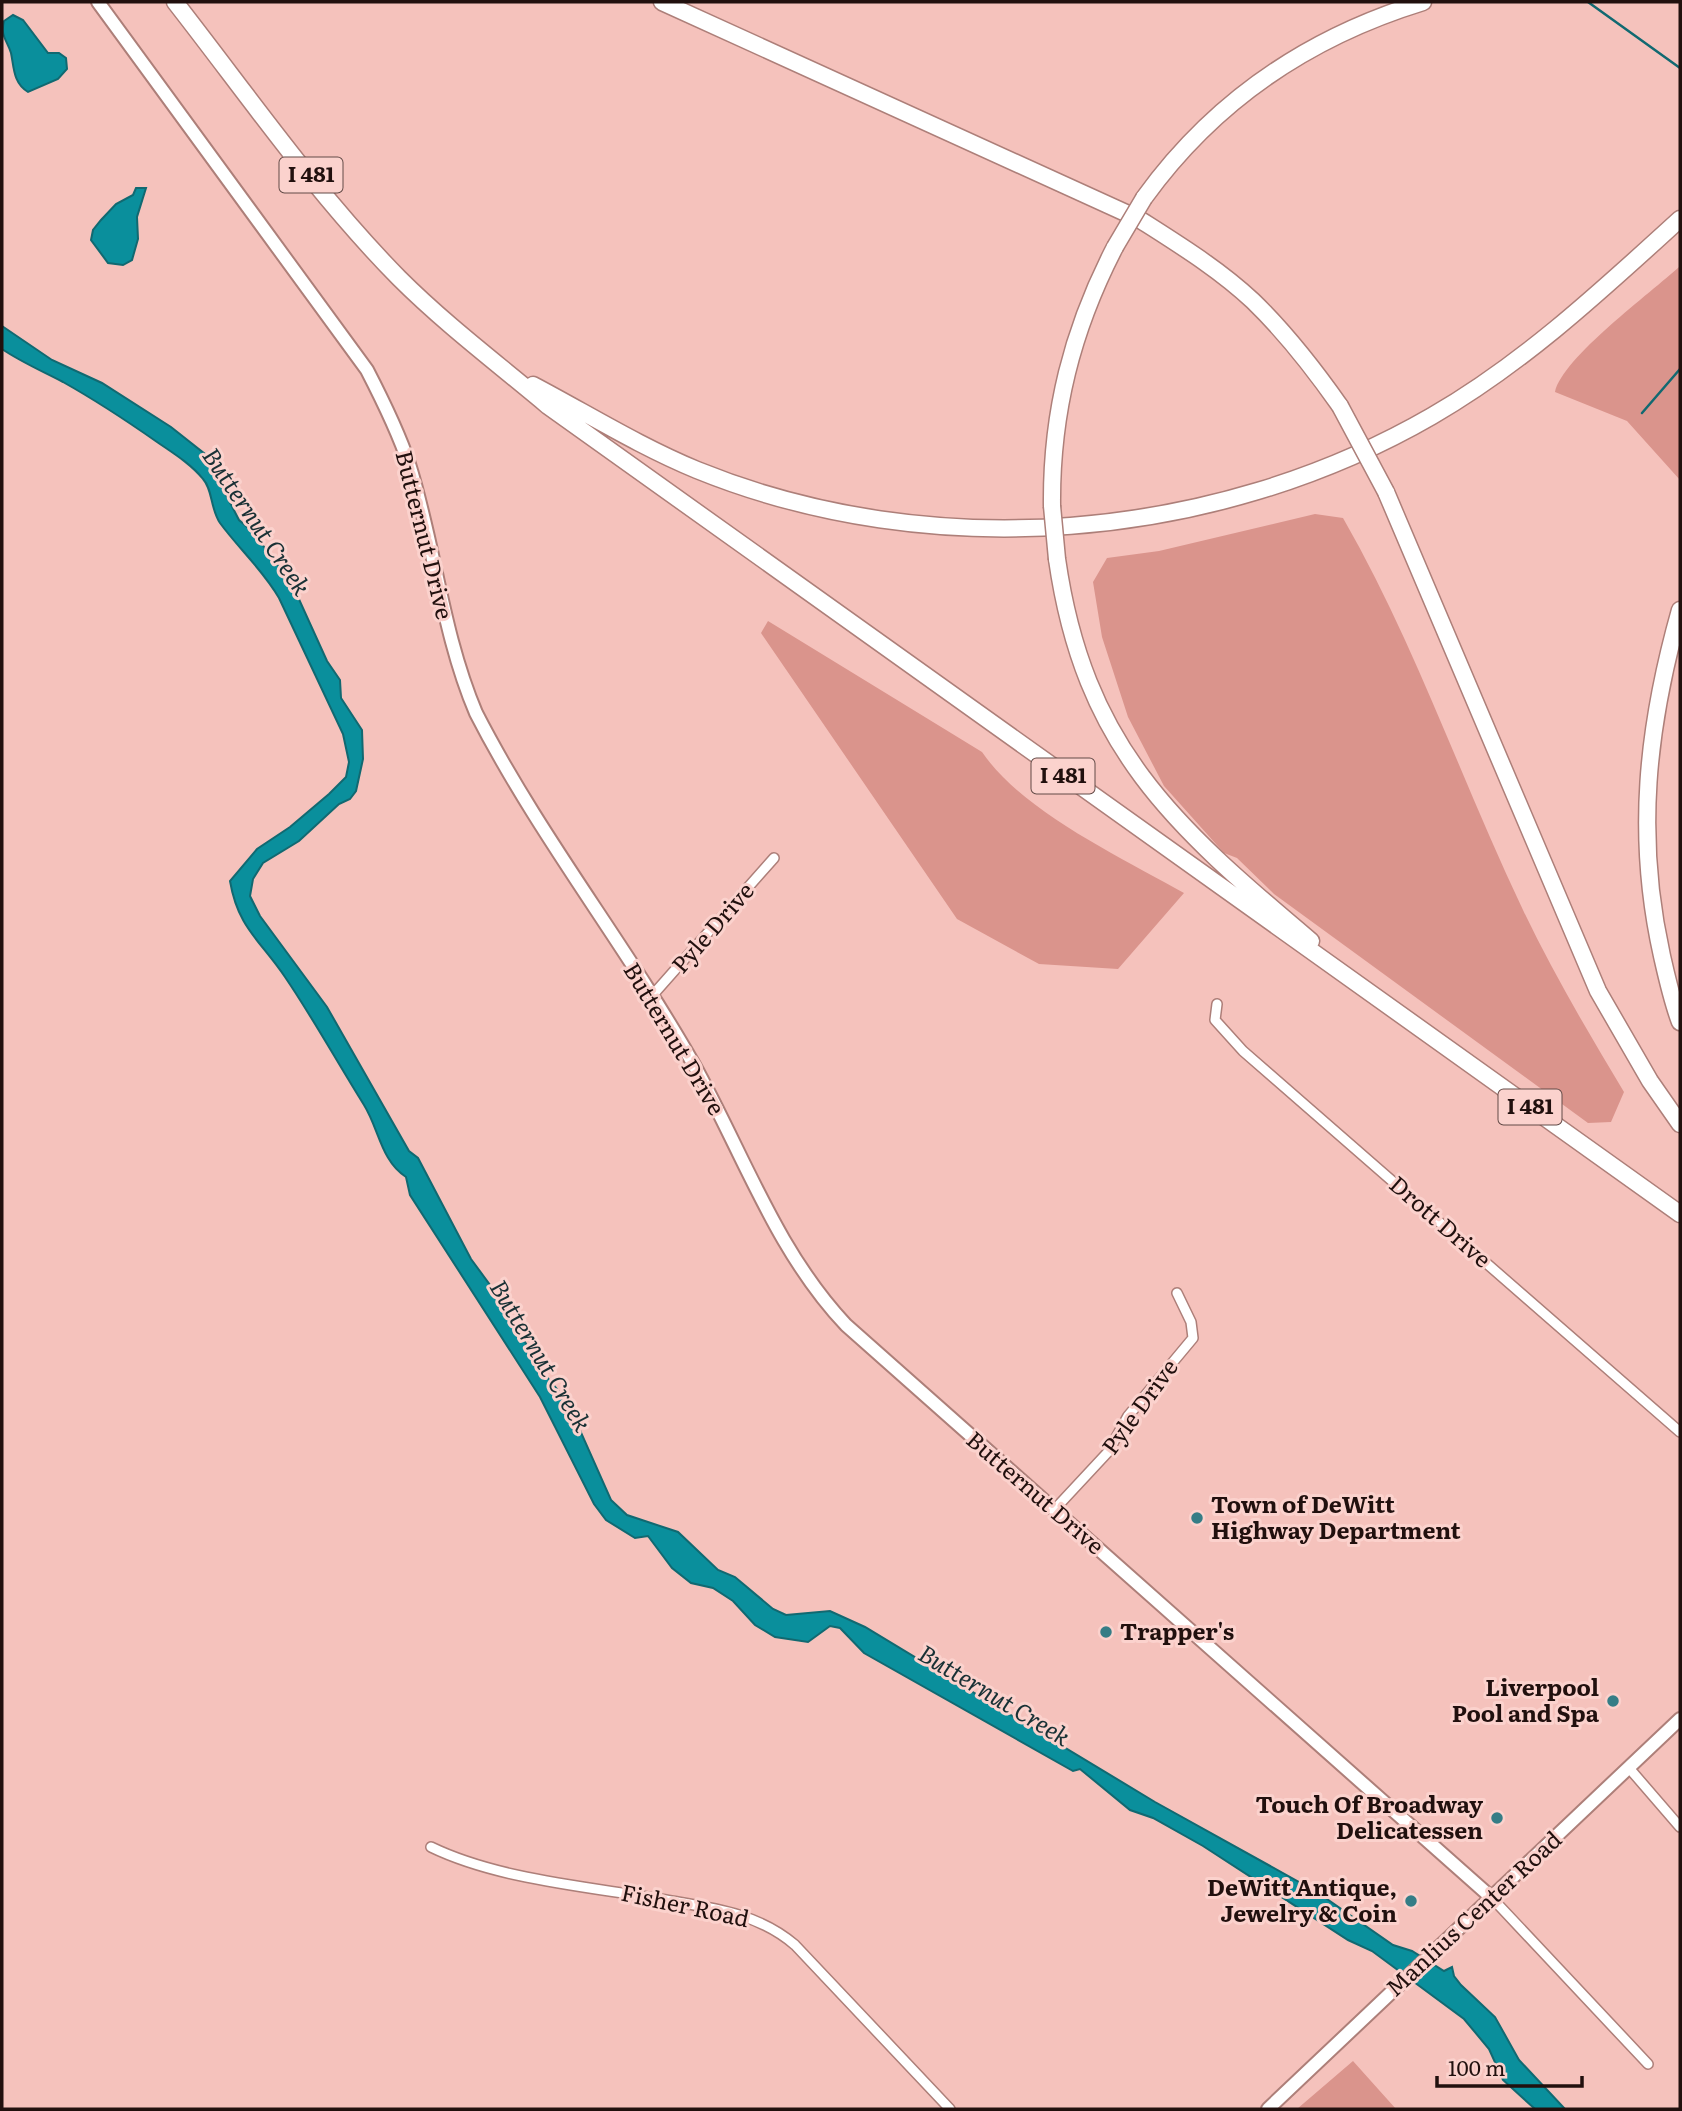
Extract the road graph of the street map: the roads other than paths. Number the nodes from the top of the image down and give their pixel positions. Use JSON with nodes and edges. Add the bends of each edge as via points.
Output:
{"nodes":[{"id":1,"x":98,"y":2,"type":"edge"},
{"id":2,"x":175,"y":2,"type":"edge"},
{"id":3,"x":662,"y":2,"type":"edge"},
{"id":4,"x":1423,"y":2,"type":"edge"},
{"id":5,"x":1680,"y":219,"type":"edge"},
{"id":6,"x":506,"y":371,"type":"junction"},
{"id":7,"x":1680,"y":610,"type":"edge"},
{"id":8,"x":774,"y":858,"type":"dead end"},
{"id":9,"x":651,"y":997,"type":"junction"},
{"id":10,"x":1380,"y":999,"type":"junction"},
{"id":11,"x":1217,"y":1004,"type":"dead end"},
{"id":12,"x":1680,"y":1023,"type":"edge"},
{"id":13,"x":1680,"y":1124,"type":"edge"},
{"id":14,"x":1680,"y":1214,"type":"edge"},
{"id":15,"x":1178,"y":1293,"type":"dead end"},
{"id":16,"x":1680,"y":1432,"type":"edge"},
{"id":17,"x":1054,"y":1510,"type":"junction"},
{"id":18,"x":1680,"y":1719,"type":"edge"},
{"id":19,"x":1629,"y":1768,"type":"junction"},
{"id":20,"x":1680,"y":1826,"type":"edge"},
{"id":21,"x":431,"y":1847,"type":"dead end"},
{"id":22,"x":1492,"y":1898,"type":"junction"},
{"id":23,"x":1648,"y":2064,"type":"dead end"},
{"id":24,"x":950,"y":2109,"type":"edge"},
{"id":25,"x":1268,"y":2109,"type":"edge"}],
"edges":[{"from":1,"to":9,"type":"street","name":"Butternut Drive","via":[[367,370],[409,464],[455,657],[476,713]]},
{"from":2,"to":6,"type":"highway","number":"I 481","via":[[345,218],[399,278]]},
{"from":3,"to":13,"type":"highway","bridge":true,"via":[[1139,219],[1198,257],[1254,302],[1308,361],[1340,406],[1386,492],[1598,991]]},
{"from":4,"to":10,"type":"highway","bridge":true,"via":[[1360,22],[1275,69],[1244,91],[1180,153],[1144,198],[1086,308],[1067,365],[1055,432],[1052,506],[1057,559],[1077,655],[1116,738],[1145,783],[1221,865]]},
{"from":5,"to":6,"type":"highway","via":[[1518,359],[1394,436],[1278,486],[1177,512],[1077,525],[944,526],[884,520],[776,497],[637,443]]},
{"from":6,"to":10,"type":"highway","number":"I 481","via":[[566,420]]},
{"from":7,"to":12,"type":"highway","via":[[1664,667],[1648,764],[1645,828],[1653,914]]},
{"from":8,"to":9,"type":"street","name":"Pyle Drive"},
{"from":9,"to":17,"type":"street","name":"Butternut Drive","via":[[694,1065],[787,1248],[826,1304]]},
{"from":10,"to":14,"type":"highway","number":"I 481"},
{"from":11,"to":16,"type":"street","name":"Drott Drive","via":[[1215,1020],[1243,1051]]},
{"from":15,"to":17,"type":"street","name":"Pyle Drive","via":[[1193,1338],[1128,1416],[1108,1452]]},
{"from":17,"to":22,"type":"street","name":"Butternut Drive"},
{"from":18,"to":19,"type":"street","name":"Manlius Center Road"},
{"from":19,"to":20,"type":"street"},
{"from":19,"to":22,"type":"street","name":"Manlius Center Road"},
{"from":21,"to":24,"type":"street","name":"Fisher Road","via":[[509,1872],[715,1909],[765,1923],[795,1945]]},
{"from":22,"to":23,"type":"street"},
{"from":22,"to":25,"type":"street","name":"Manlius Center Road"}]}
